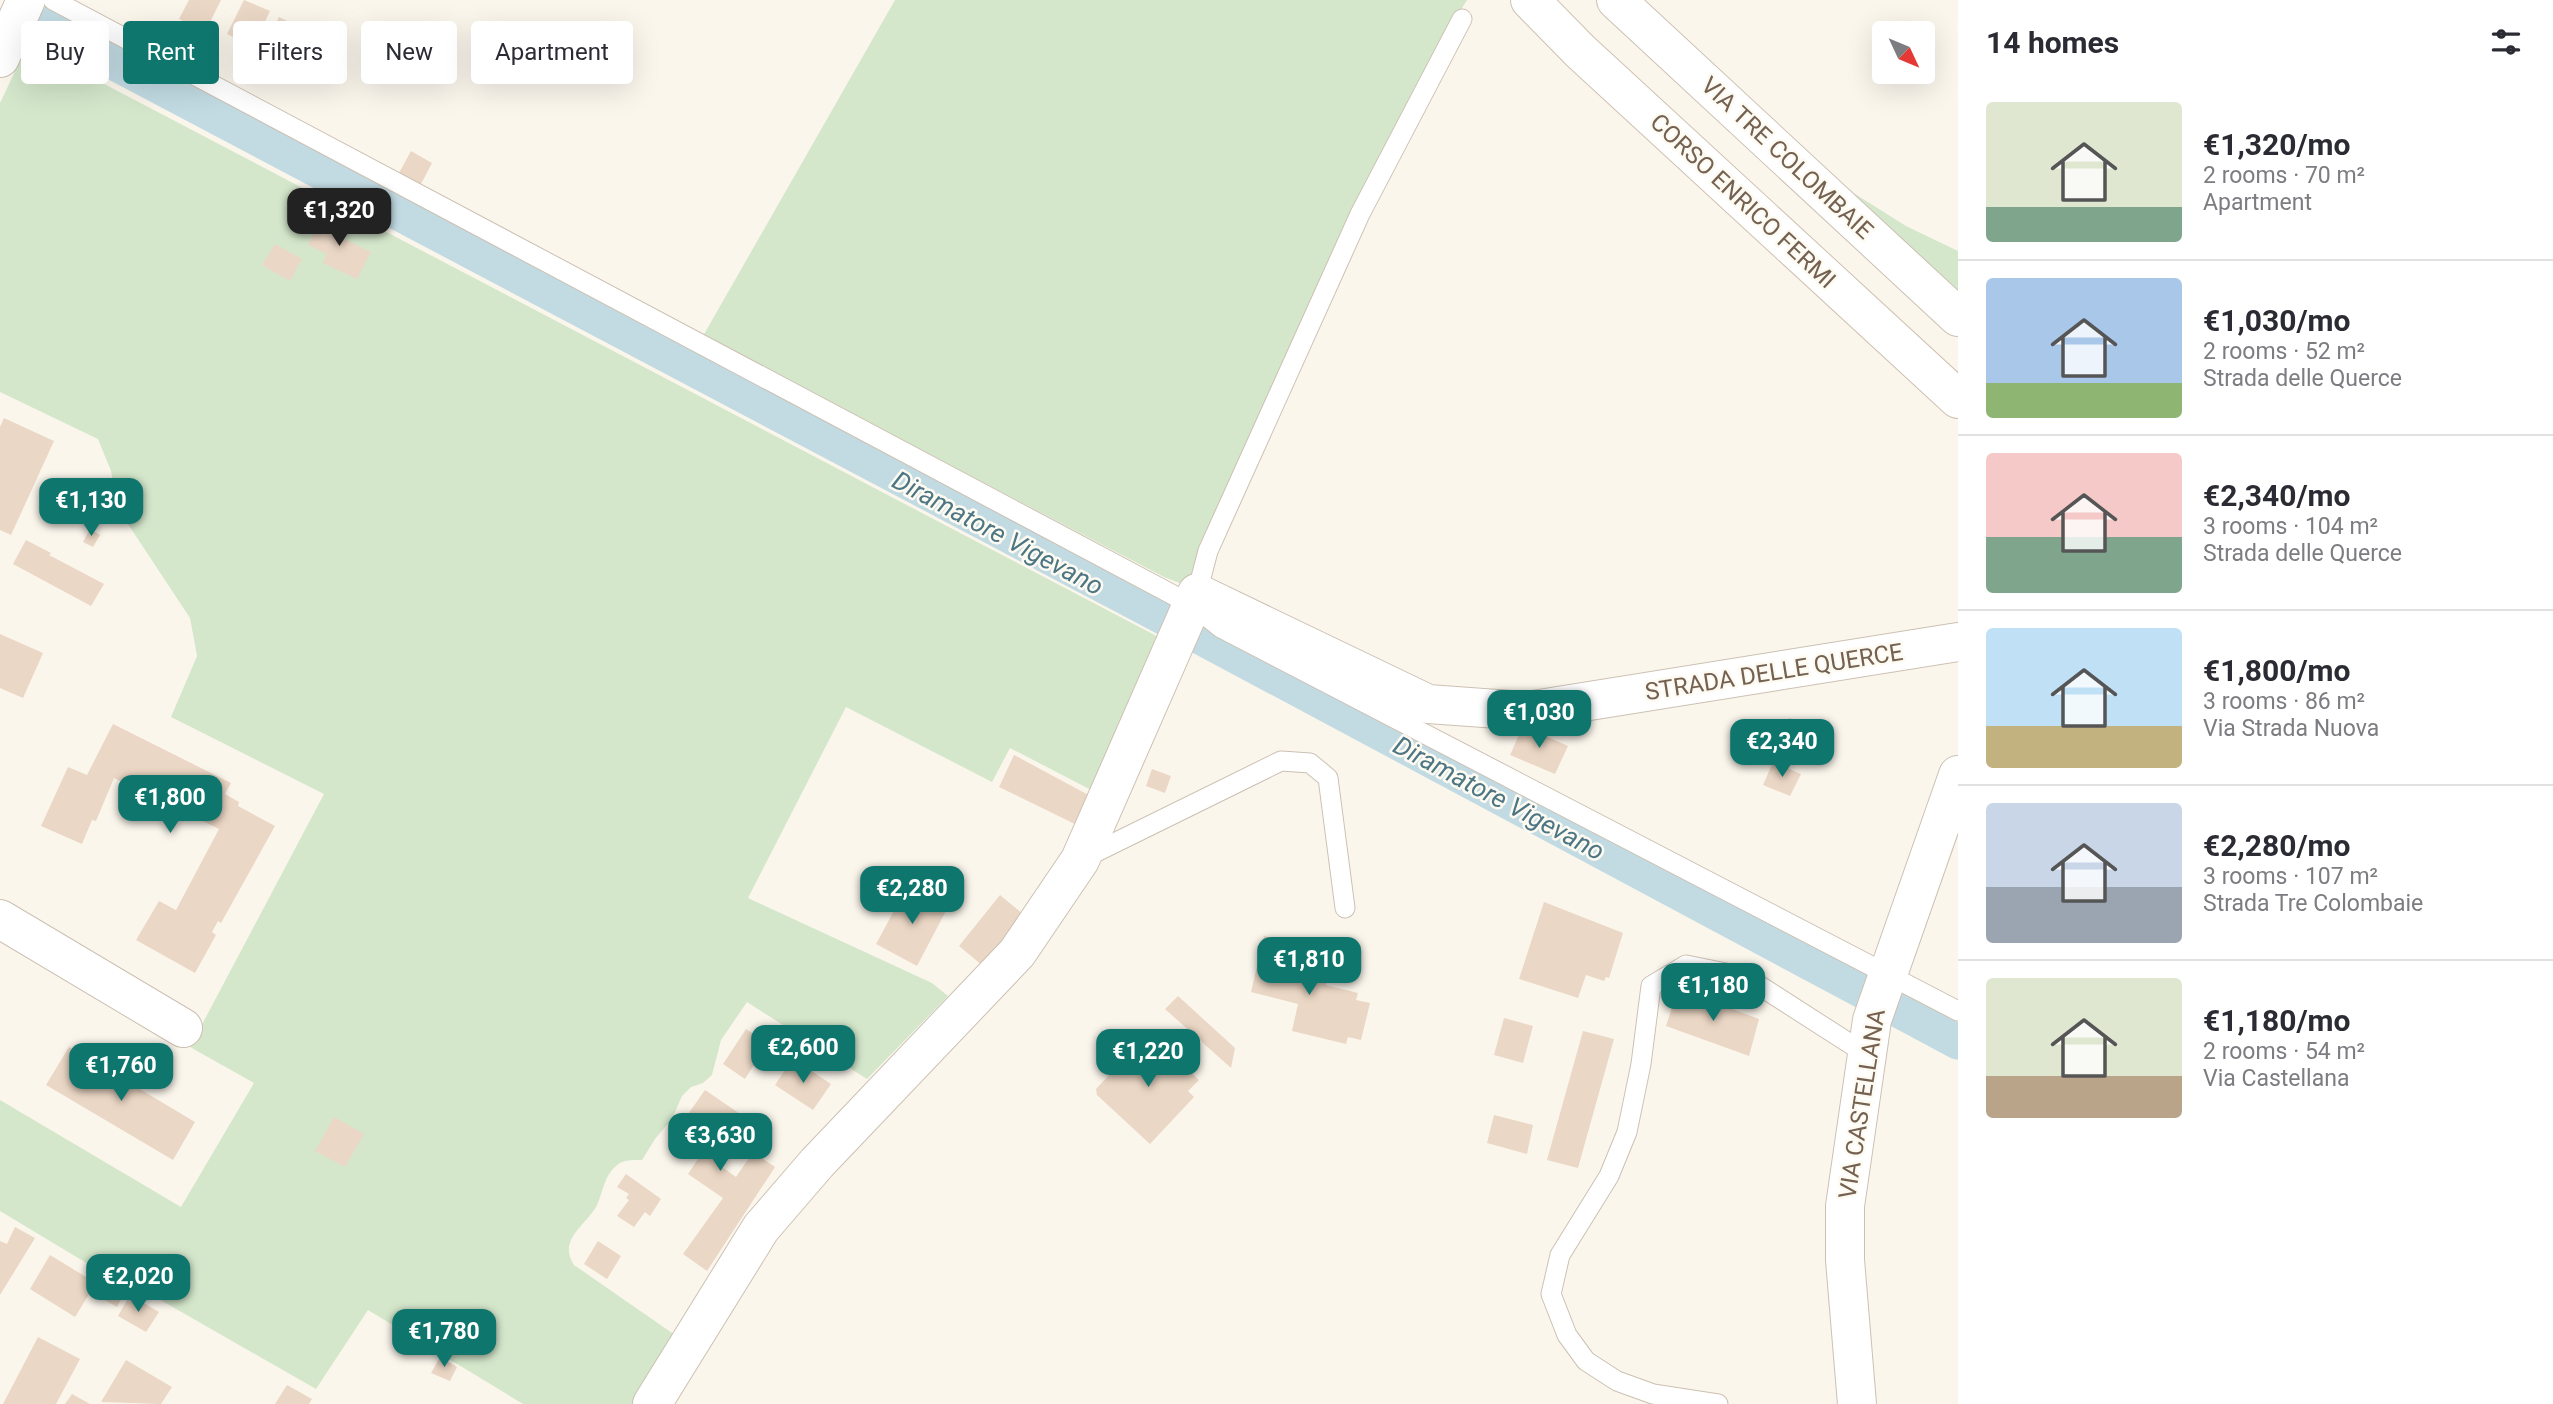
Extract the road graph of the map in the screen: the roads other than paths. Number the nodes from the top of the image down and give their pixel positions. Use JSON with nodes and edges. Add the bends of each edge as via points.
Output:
{"nodes":[{"id":1,"x":26,"y":0,"type":"edge"},
{"id":2,"x":53,"y":0,"type":"edge"},
{"id":3,"x":1530,"y":0,"type":"edge"},
{"id":4,"x":1616,"y":0,"type":"edge"},
{"id":5,"x":1462,"y":19,"type":"dead end"},
{"id":6,"x":0,"y":58,"type":"edge"},
{"id":7,"x":1958,"y":317,"type":"edge"},
{"id":8,"x":1958,"y":399,"type":"edge"},
{"id":9,"x":1187,"y":614,"type":"junction"},
{"id":10,"x":1958,"y":642,"type":"edge"},
{"id":11,"x":1958,"y":775,"type":"edge"},
{"id":12,"x":1080,"y":860,"type":"junction"},
{"id":13,"x":1345,"y":908,"type":"dead end"},
{"id":14,"x":0,"y":919,"type":"edge"},
{"id":15,"x":1888,"y":975,"type":"junction"},
{"id":16,"x":1958,"y":1011,"type":"edge"},
{"id":17,"x":183,"y":1028,"type":"dead end"},
{"id":18,"x":1869,"y":1037,"type":"junction"},
{"id":19,"x":652,"y":1404,"type":"edge"},
{"id":20,"x":1718,"y":1404,"type":"edge"},
{"id":21,"x":1857,"y":1404,"type":"edge"}],
"edges":[{"from":1,"to":6,"type":"street"},
{"from":2,"to":9,"type":"lane"},
{"from":3,"to":8,"type":"street","name":"CORSO ENRICO FERMI"},
{"from":4,"to":7,"type":"street","name":"VIA TRE COLOMBAIE"},
{"from":5,"to":9,"type":"lane","via":[[1360,214],[1213,539]]},
{"from":9,"to":10,"type":"street","name":"STRADA DELLE QUERCE","via":[[1428,704],[1527,711]]},
{"from":9,"to":12,"type":"street"},
{"from":9,"to":15,"type":"lane"},
{"from":11,"to":15,"type":"street","name":"VIA CASTELLANA"},
{"from":12,"to":13,"type":"lane","via":[[1281,761],[1310,763],[1328,778]]},
{"from":12,"to":19,"type":"street","via":[[1017,953],[761,1228]]},
{"from":14,"to":17,"type":"street"},
{"from":15,"to":16,"type":"lane"},
{"from":15,"to":18,"type":"street","name":"VIA CASTELLANA"},
{"from":18,"to":20,"type":"lane","via":[[1746,977],[1686,965],[1651,986],[1627,1132],[1609,1176],[1560,1255],[1551,1294],[1567,1335],[1586,1361],[1617,1381],[1653,1394]]},
{"from":18,"to":21,"type":"street","name":"VIA CASTELLANA","via":[[1845,1206]]}]}
